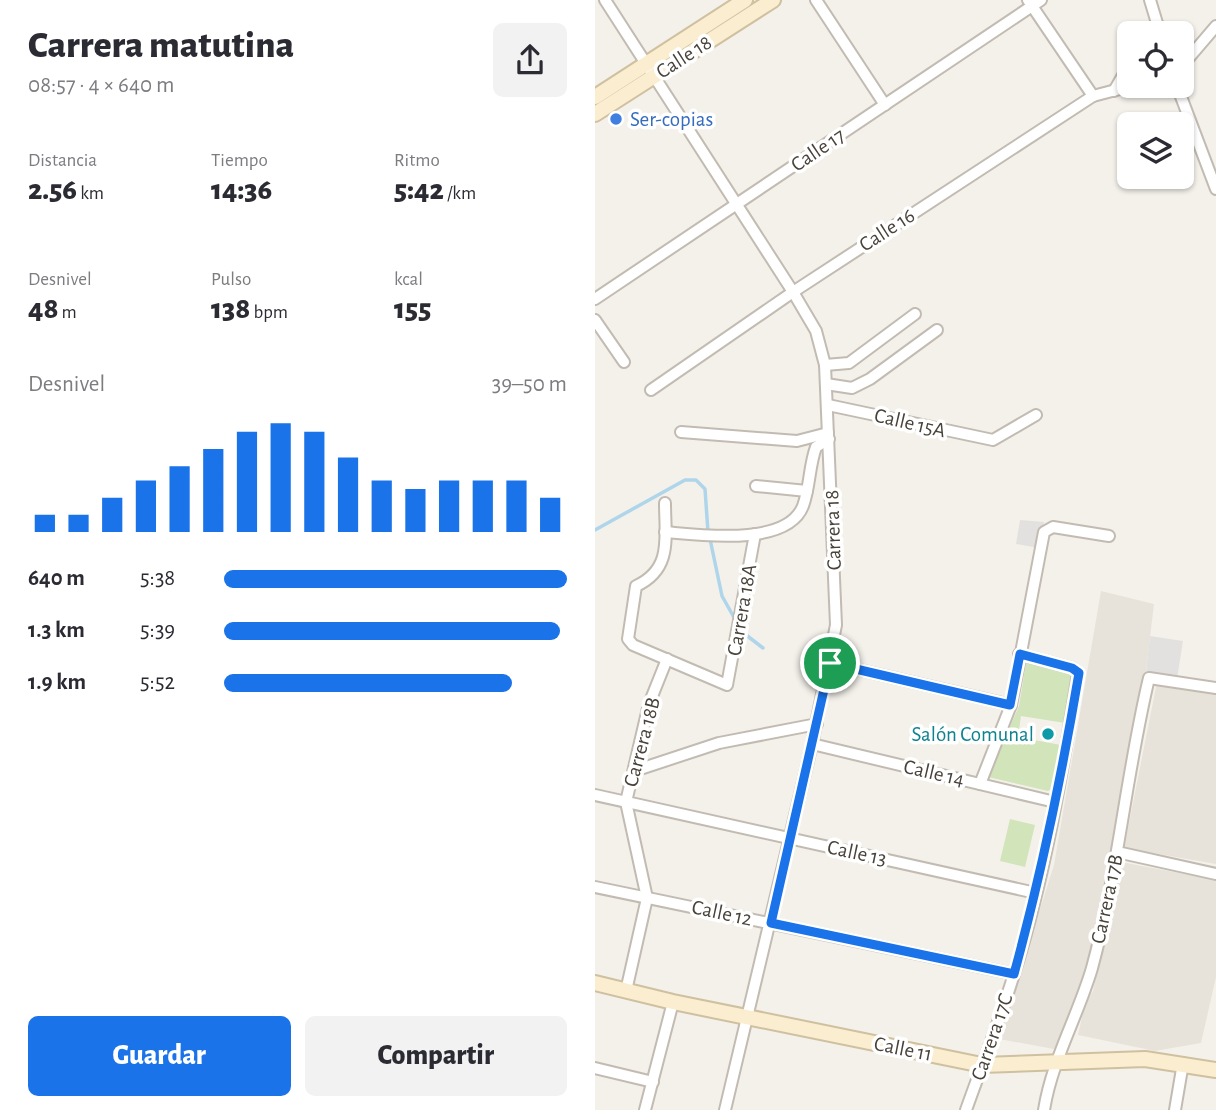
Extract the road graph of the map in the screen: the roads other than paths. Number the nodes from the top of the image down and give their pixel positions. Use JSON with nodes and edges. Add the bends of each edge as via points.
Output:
{"nodes":[{"id":1,"x":605,"y":0,"type":"edge"},
{"id":2,"x":745,"y":0,"type":"edge"},
{"id":3,"x":773,"y":0,"type":"edge"},
{"id":4,"x":816,"y":0,"type":"edge"},
{"id":5,"x":1150,"y":0,"type":"edge"},
{"id":6,"x":1034,"y":2,"type":"edge"},
{"id":7,"x":1156,"y":21,"type":"edge"},
{"id":8,"x":1216,"y":26,"type":"edge"},
{"id":9,"x":1194,"y":53,"type":"edge"},
{"id":10,"x":650,"y":69,"type":"junction"},
{"id":11,"x":1117,"y":86,"type":"edge"},
{"id":12,"x":1117,"y":90,"type":"edge"},
{"id":13,"x":1114,"y":91,"type":"junction"},
{"id":14,"x":1093,"y":96,"type":"junction"},
{"id":15,"x":595,"y":97,"type":"edge"},
{"id":16,"x":1182,"y":98,"type":"edge"},
{"id":17,"x":885,"y":105,"type":"junction"},
{"id":18,"x":595,"y":114,"type":"edge"},
{"id":19,"x":1216,"y":189,"type":"edge"},
{"id":20,"x":739,"y":204,"type":"junction"},
{"id":21,"x":793,"y":292,"type":"junction"},
{"id":22,"x":595,"y":299,"type":"edge"},
{"id":23,"x":915,"y":314,"type":"dead end"},
{"id":24,"x":595,"y":320,"type":"edge"},
{"id":25,"x":937,"y":330,"type":"dead end"},
{"id":26,"x":624,"y":362,"type":"dead end"},
{"id":27,"x":825,"y":365,"type":"junction"},
{"id":28,"x":827,"y":384,"type":"junction"},
{"id":29,"x":651,"y":390,"type":"dead end"},
{"id":30,"x":828,"y":405,"type":"junction"},
{"id":31,"x":1036,"y":415,"type":"dead end"},
{"id":32,"x":681,"y":432,"type":"dead end"},
{"id":33,"x":828,"y":436,"type":"junction"},
{"id":34,"x":756,"y":486,"type":"dead end"},
{"id":35,"x":807,"y":491,"type":"junction"},
{"id":36,"x":665,"y":503,"type":"dead end"},
{"id":37,"x":665,"y":532,"type":"junction"},
{"id":38,"x":755,"y":534,"type":"junction"},
{"id":39,"x":1109,"y":536,"type":"dead end"},
{"id":40,"x":1020,"y":654,"type":"junction"},
{"id":41,"x":667,"y":659,"type":"junction"},
{"id":42,"x":830,"y":663,"type":"junction"},
{"id":43,"x":1216,"y":688,"type":"edge"},
{"id":44,"x":1010,"y":705,"type":"junction"},
{"id":45,"x":817,"y":724,"type":"junction"},
{"id":46,"x":812,"y":744,"type":"junction"},
{"id":47,"x":634,"y":771,"type":"junction"},
{"id":48,"x":980,"y":784,"type":"junction"},
{"id":49,"x":595,"y":795,"type":"edge"},
{"id":50,"x":626,"y":802,"type":"junction"},
{"id":51,"x":1055,"y":802,"type":"junction"},
{"id":52,"x":790,"y":838,"type":"junction"},
{"id":53,"x":1117,"y":852,"type":"junction"},
{"id":54,"x":1216,"y":874,"type":"edge"},
{"id":55,"x":595,"y":887,"type":"edge"},
{"id":56,"x":1036,"y":893,"type":"junction"},
{"id":57,"x":647,"y":898,"type":"junction"},
{"id":58,"x":771,"y":923,"type":"junction"},
{"id":59,"x":1014,"y":974,"type":"junction"},
{"id":60,"x":595,"y":983,"type":"edge"},
{"id":61,"x":626,"y":991,"type":"junction"},
{"id":62,"x":673,"y":1002,"type":"junction"},
{"id":63,"x":749,"y":1018,"type":"junction"},
{"id":64,"x":1056,"y":1062,"type":"junction"},
{"id":65,"x":1183,"y":1063,"type":"junction"},
{"id":66,"x":982,"y":1065,"type":"junction"},
{"id":67,"x":595,"y":1068,"type":"edge"},
{"id":68,"x":1216,"y":1070,"type":"edge"},
{"id":69,"x":653,"y":1082,"type":"junction"},
{"id":70,"x":645,"y":1110,"type":"edge"},
{"id":71,"x":725,"y":1110,"type":"edge"},
{"id":72,"x":966,"y":1110,"type":"edge"},
{"id":73,"x":1044,"y":1110,"type":"edge"},
{"id":74,"x":1175,"y":1110,"type":"edge"}],
"edges":[{"from":1,"to":10,"type":"street","name":"Carrera 18"},
{"from":2,"to":10,"type":"street","name":"Calle 18"},
{"from":3,"to":10,"type":"street","name":"Calle 18"},
{"from":4,"to":17,"type":"street"},
{"from":5,"to":7,"type":"street"},
{"from":6,"to":14,"type":"street"},
{"from":6,"to":17,"type":"street","name":"Calle 17"},
{"from":8,"to":9,"type":"street"},
{"from":10,"to":15,"type":"street","name":"Calle 18"},
{"from":10,"to":18,"type":"street","name":"Calle 18"},
{"from":10,"to":20,"type":"street","name":"Carrera 18"},
{"from":11,"to":13,"type":"street"},
{"from":12,"to":13,"type":"street","name":"Calle 16"},
{"from":13,"to":14,"type":"street","name":"Calle 16"},
{"from":14,"to":21,"type":"street","name":"Calle 16"},
{"from":16,"to":19,"type":"street"},
{"from":17,"to":20,"type":"street","name":"Calle 17"},
{"from":20,"to":21,"type":"street","name":"Carrera 18"},
{"from":20,"to":22,"type":"street","name":"Calle 17"},
{"from":21,"to":27,"type":"street","name":"Carrera 18","via":[[816,331]]},
{"from":21,"to":29,"type":"street","name":"Calle 16"},
{"from":23,"to":27,"type":"street","via":[[849,363]]},
{"from":24,"to":26,"type":"street"},
{"from":25,"to":28,"type":"street","via":[[852,388]]},
{"from":27,"to":28,"type":"street","name":"Carrera 18"},
{"from":28,"to":30,"type":"street","name":"Carrera 18"},
{"from":30,"to":31,"type":"street","name":"Calle 15A","via":[[993,440]]},
{"from":30,"to":33,"type":"street","name":"Carrera 18"},
{"from":32,"to":33,"type":"street","via":[[797,441]]},
{"from":33,"to":35,"type":"street","via":[[816,447]]},
{"from":33,"to":42,"type":"street","name":"Carrera 18","via":[[836,603]]},
{"from":34,"to":35,"type":"street"},
{"from":35,"to":38,"type":"street","via":[[802,509],[791,523]]},
{"from":36,"to":37,"type":"street"},
{"from":37,"to":38,"type":"street"},
{"from":37,"to":41,"type":"street","via":[[662,565],[636,586],[627,636],[633,645]]},
{"from":38,"to":41,"type":"street","name":"Carrera 18A","via":[[727,685]]},
{"from":39,"to":40,"type":"street","via":[[1053,527],[1044,532]]},
{"from":40,"to":44,"type":"street"},
{"from":40,"to":51,"type":"street","name":"Carrera 17C","via":[[1076,669],[1078,677]]},
{"from":41,"to":47,"type":"street","name":"Carrera 18B","via":[[649,704]]},
{"from":42,"to":44,"type":"street"},
{"from":42,"to":45,"type":"street","name":"Carrera 18"},
{"from":43,"to":53,"type":"street","name":"Carrera 17B","via":[[1152,677],[1148,681]]},
{"from":44,"to":48,"type":"street"},
{"from":45,"to":46,"type":"street","name":"Carrera 18"},
{"from":45,"to":47,"type":"street","via":[[719,743]]},
{"from":46,"to":48,"type":"street","name":"Calle 14"},
{"from":46,"to":52,"type":"street","name":"Carrera 18"},
{"from":47,"to":50,"type":"street","name":"Carrera 18B"},
{"from":48,"to":51,"type":"street","name":"Calle 14"},
{"from":49,"to":50,"type":"street","name":"Calle 13"},
{"from":50,"to":52,"type":"street","name":"Calle 13"},
{"from":50,"to":57,"type":"street","name":"Carrera 18B"},
{"from":51,"to":56,"type":"street","name":"Carrera 17C"},
{"from":52,"to":56,"type":"street","name":"Calle 13"},
{"from":52,"to":58,"type":"street","name":"Carrera 18"},
{"from":53,"to":54,"type":"street"},
{"from":53,"to":64,"type":"street","name":"Carrera 17B","via":[[1092,968]]},
{"from":55,"to":57,"type":"street","name":"Calle 12"},
{"from":56,"to":59,"type":"street","name":"Carrera 17C"},
{"from":57,"to":58,"type":"street","name":"Calle 12"},
{"from":57,"to":61,"type":"street","name":"Carrera 18B"},
{"from":58,"to":59,"type":"street","name":"Calle 12"},
{"from":58,"to":63,"type":"street","name":"Carrera 18"},
{"from":59,"to":66,"type":"street","name":"Carrera 17C"},
{"from":60,"to":61,"type":"street","name":"Calle 11"},
{"from":61,"to":62,"type":"street","name":"Calle 11"},
{"from":62,"to":63,"type":"street","name":"Calle 11"},
{"from":62,"to":69,"type":"street"},
{"from":63,"to":66,"type":"street","name":"Calle 11"},
{"from":63,"to":71,"type":"street","name":"Carrera 18"},
{"from":64,"to":65,"type":"street","name":"Calle 11","via":[[1145,1059]]},
{"from":64,"to":66,"type":"street","name":"Calle 11"},
{"from":64,"to":73,"type":"street","name":"Carrera 17B"},
{"from":65,"to":68,"type":"street","name":"Calle 11"},
{"from":65,"to":74,"type":"street"},
{"from":66,"to":72,"type":"street","name":"Carrera 17C"},
{"from":67,"to":69,"type":"street"},
{"from":69,"to":70,"type":"street"}]}
